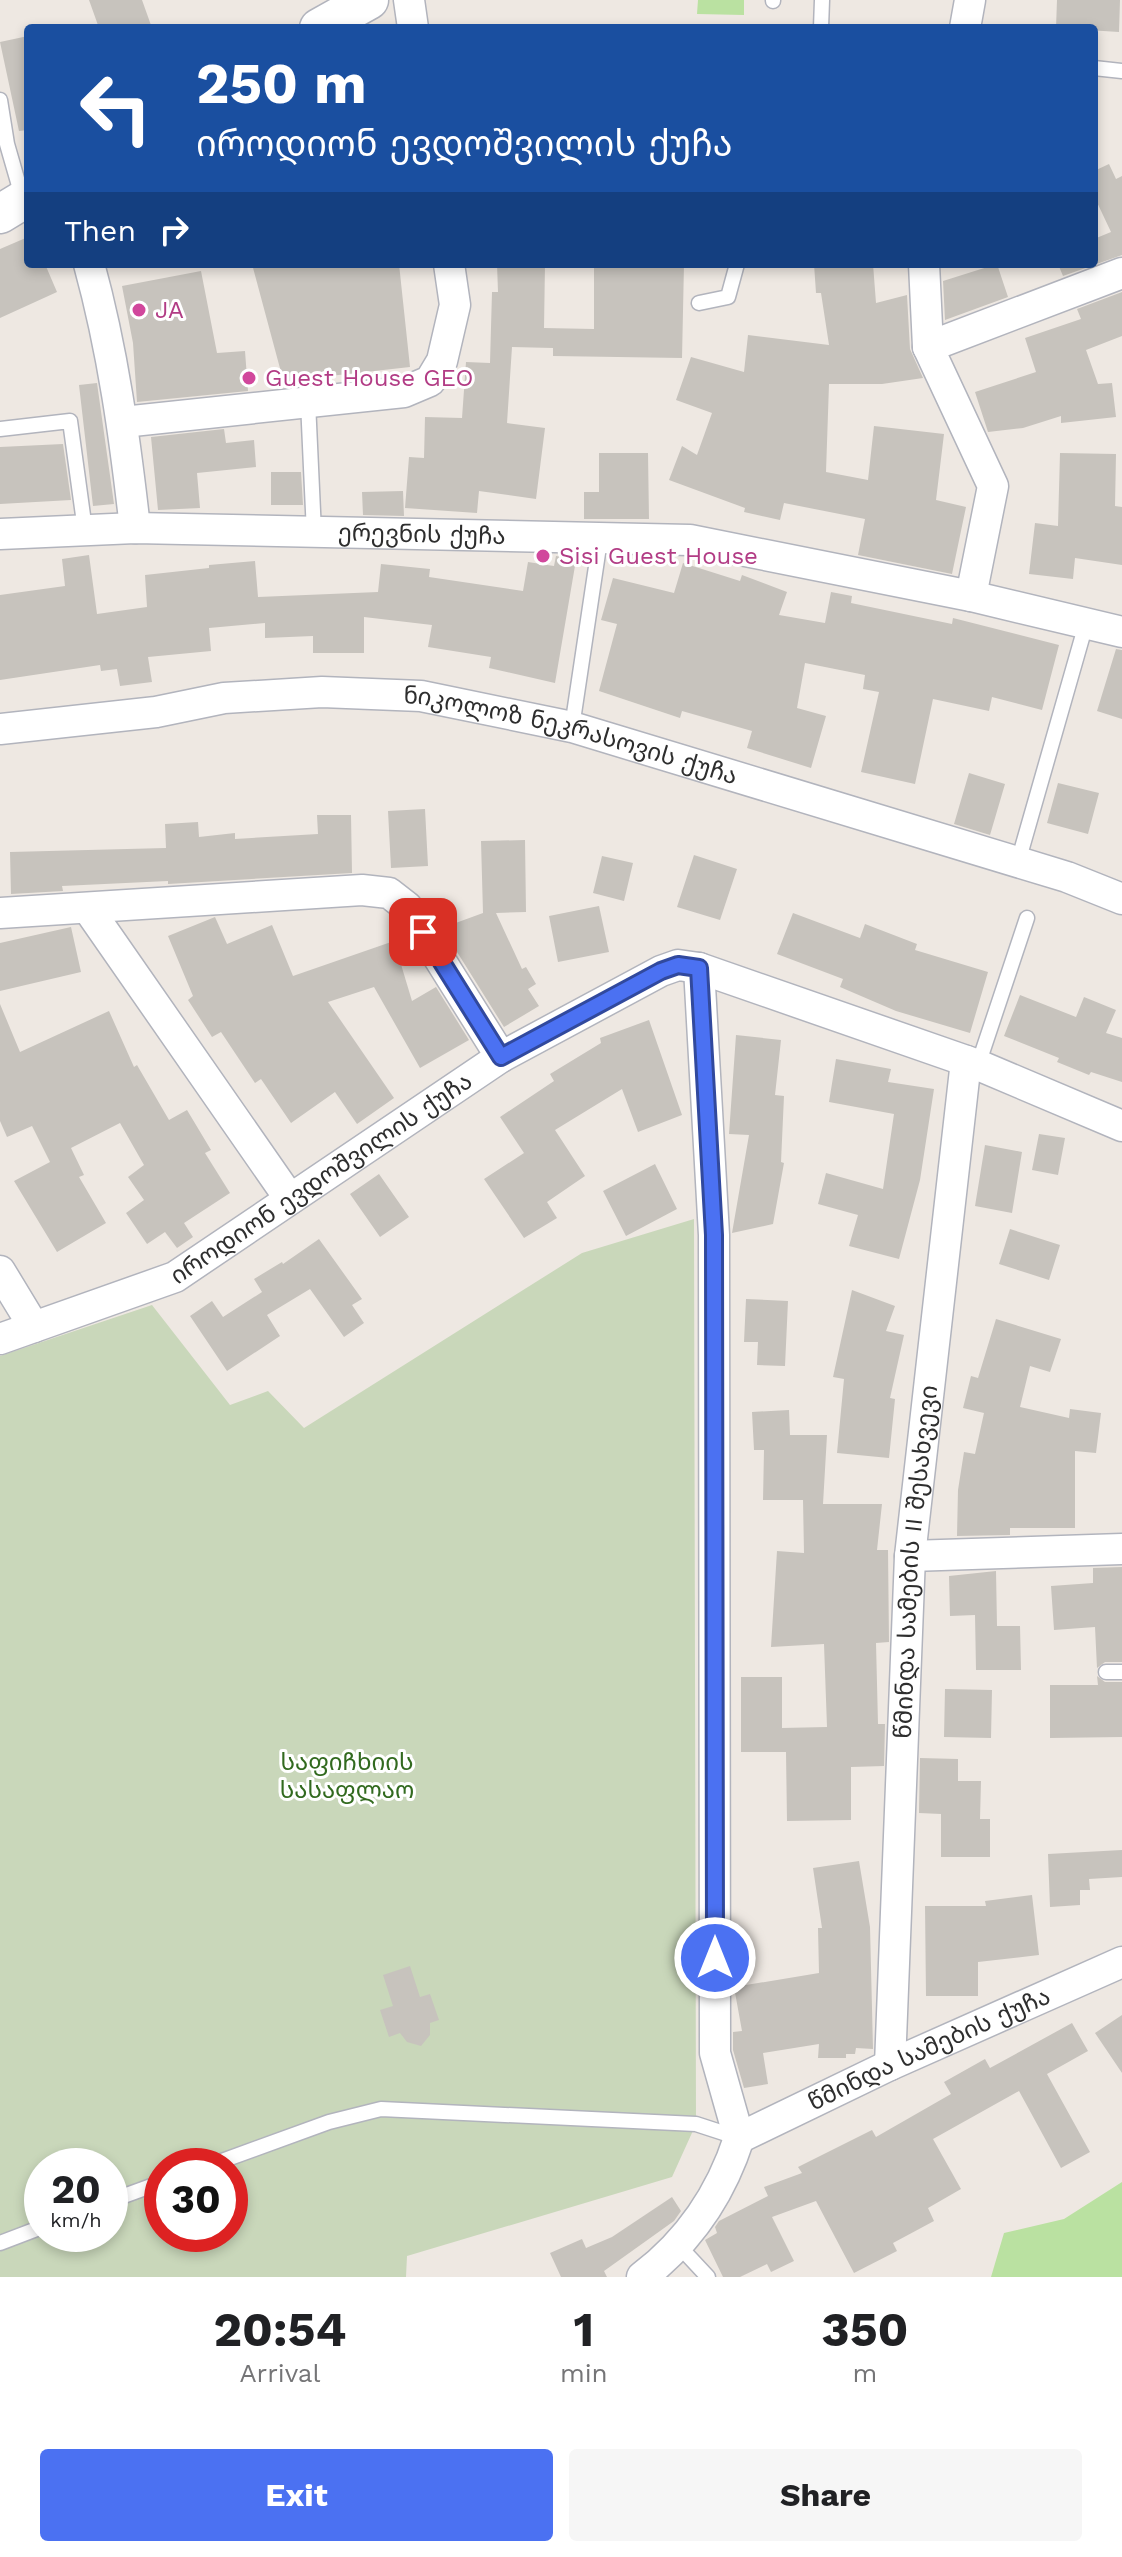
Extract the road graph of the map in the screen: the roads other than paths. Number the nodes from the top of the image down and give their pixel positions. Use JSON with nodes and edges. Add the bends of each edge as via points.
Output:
{"nodes":[{"id":1,"x":369,"y":0,"type":"edge"},
{"id":2,"x":409,"y":0,"type":"edge"},
{"id":3,"x":822,"y":0,"type":"edge"},
{"id":4,"x":970,"y":0,"type":"edge"},
{"id":5,"x":326,"y":24,"type":"edge"},
{"id":6,"x":412,"y":24,"type":"edge"},
{"id":7,"x":821,"y":24,"type":"edge"},
{"id":8,"x":966,"y":24,"type":"edge"},
{"id":9,"x":1098,"y":68,"type":"edge"},
{"id":10,"x":1122,"y":71,"type":"edge"},
{"id":11,"x":0,"y":100,"type":"edge"},
{"id":12,"x":17,"y":204,"type":"edge"},
{"id":13,"x":90,"y":268,"type":"edge"},
{"id":14,"x":450,"y":268,"type":"edge"},
{"id":15,"x":736,"y":268,"type":"edge"},
{"id":16,"x":924,"y":268,"type":"edge"},
{"id":17,"x":1122,"y":273,"type":"edge"},
{"id":18,"x":699,"y":303,"type":"dead end"},
{"id":19,"x":928,"y":347,"type":"junction"},
{"id":20,"x":308,"y":402,"type":"junction"},
{"id":21,"x":123,"y":422,"type":"junction"},
{"id":22,"x":0,"y":429,"type":"edge"},
{"id":23,"x":135,"y":528,"type":"junction"},
{"id":24,"x":85,"y":530,"type":"junction"},
{"id":25,"x":314,"y":533,"type":"junction"},
{"id":26,"x":0,"y":534,"type":"edge"},
{"id":27,"x":600,"y":540,"type":"junction"},
{"id":28,"x":971,"y":596,"type":"junction"},
{"id":29,"x":1086,"y":624,"type":"junction"},
{"id":30,"x":1122,"y":632,"type":"edge"},
{"id":31,"x":572,"y":727,"type":"junction"},
{"id":32,"x":0,"y":729,"type":"edge"},
{"id":33,"x":1018,"y":862,"type":"junction"},
{"id":34,"x":1122,"y":899,"type":"edge"},
{"id":35,"x":89,"y":910,"type":"junction"},
{"id":36,"x":0,"y":913,"type":"edge"},
{"id":37,"x":1027,"y":918,"type":"dead end"},
{"id":38,"x":699,"y":968,"type":"junction"},
{"id":39,"x":501,"y":1057,"type":"junction"},
{"id":40,"x":972,"y":1063,"type":"junction"},
{"id":41,"x":1122,"y":1126,"type":"edge"},
{"id":42,"x":290,"y":1199,"type":"junction"},
{"id":43,"x":0,"y":1271,"type":"edge"},
{"id":44,"x":34,"y":1327,"type":"junction"},
{"id":45,"x":0,"y":1339,"type":"edge"},
{"id":46,"x":1122,"y":1549,"type":"edge"},
{"id":47,"x":910,"y":1556,"type":"junction"},
{"id":48,"x":1106,"y":1672,"type":"dead end"},
{"id":49,"x":1122,"y":1672,"type":"edge"},
{"id":50,"x":1122,"y":1962,"type":"edge"},
{"id":51,"x":890,"y":2065,"type":"junction"},
{"id":52,"x":739,"y":2138,"type":"junction"},
{"id":53,"x":248,"y":2151,"type":"edge"},
{"id":54,"x":24,"y":2234,"type":"edge"},
{"id":55,"x":0,"y":2243,"type":"edge"},
{"id":56,"x":680,"y":2247,"type":"junction"},
{"id":57,"x":642,"y":2277,"type":"edge"},
{"id":58,"x":708,"y":2277,"type":"edge"}],
"edges":[{"from":1,"to":5,"type":"street"},
{"from":2,"to":6,"type":"street"},
{"from":3,"to":7,"type":"lane"},
{"from":4,"to":8,"type":"street"},
{"from":9,"to":10,"type":"lane"},
{"from":11,"to":12,"type":"lane"},
{"from":13,"to":21,"type":"street"},
{"from":14,"to":20,"type":"street","via":[[455,305],[442,361],[430,381],[404,392]]},
{"from":15,"to":18,"type":"lane","via":[[728,297]]},
{"from":16,"to":19,"type":"street"},
{"from":17,"to":19,"type":"street"},
{"from":19,"to":28,"type":"street","via":[[993,486]]},
{"from":20,"to":21,"type":"street"},
{"from":20,"to":25,"type":"lane"},
{"from":21,"to":23,"type":"street"},
{"from":22,"to":24,"type":"lane","via":[[70,421]]},
{"from":23,"to":24,"type":"street","name":"ერევნის ქუჩა"},
{"from":23,"to":25,"type":"street","name":"ერევნის ქუჩა"},
{"from":24,"to":26,"type":"street","name":"ერევნის ქუჩა"},
{"from":25,"to":27,"type":"street","name":"ერევნის ქუჩა"},
{"from":27,"to":28,"type":"street","name":"ერევნის ქუჩა","via":[[690,540]]},
{"from":27,"to":31,"type":"lane"},
{"from":28,"to":29,"type":"street","name":"ერევნის ქუჩა"},
{"from":29,"to":30,"type":"street","name":"ერევნის ქუჩა"},
{"from":29,"to":33,"type":"lane"},
{"from":31,"to":32,"type":"street","name":"ნიკოლოზ ნეკრასოვის ქუჩა","via":[[421,696],[322,692],[224,698],[156,712]]},
{"from":31,"to":33,"type":"street","name":"ნიკოლოზ ნეკრასოვის ქუჩა"},
{"from":33,"to":34,"type":"street","name":"ნიკოლოზ ნეკრასოვის ქუჩა"},
{"from":35,"to":36,"type":"street"},
{"from":35,"to":39,"type":"street","via":[[362,890],[389,893],[407,907]]},
{"from":35,"to":42,"type":"street"},
{"from":37,"to":40,"type":"lane"},
{"from":38,"to":39,"type":"street","name":"იროდიონ ევდოშვილის ქუჩა","via":[[678,965],[661,971]]},
{"from":38,"to":40,"type":"street","name":"იროდიონ ევდოშვილის ქუჩა"},
{"from":38,"to":52,"type":"street","via":[[714,1235],[715,2053]]},
{"from":39,"to":42,"type":"street","name":"იროდიონ ევდოშვილის ქუჩა"},
{"from":40,"to":41,"type":"street","name":"იროდიონ ევდოშვილის ქუჩა"},
{"from":40,"to":47,"type":"street","name":"წმინდა სამების II შესახვევი"},
{"from":42,"to":44,"type":"street","name":"იროდიონ ევდოშვილის ქუჩა","via":[[175,1277]]},
{"from":43,"to":44,"type":"street"},
{"from":44,"to":45,"type":"street","name":"იროდიონ ევდოშვილის ქუჩა"},
{"from":46,"to":47,"type":"street"},
{"from":47,"to":51,"type":"street","name":"წმინდა სამების II შესახვევი"},
{"from":48,"to":49,"type":"lane"},
{"from":50,"to":51,"type":"street","name":"წმინდა სამების ქუჩა"},
{"from":51,"to":52,"type":"street","name":"წმინდა სამების ქუჩა"},
{"from":52,"to":53,"type":"lane","via":[[696,2124],[381,2109]]},
{"from":52,"to":56,"type":"street","via":[[728,2171]]},
{"from":54,"to":55,"type":"lane"},
{"from":56,"to":57,"type":"street"},
{"from":56,"to":58,"type":"lane"}]}
